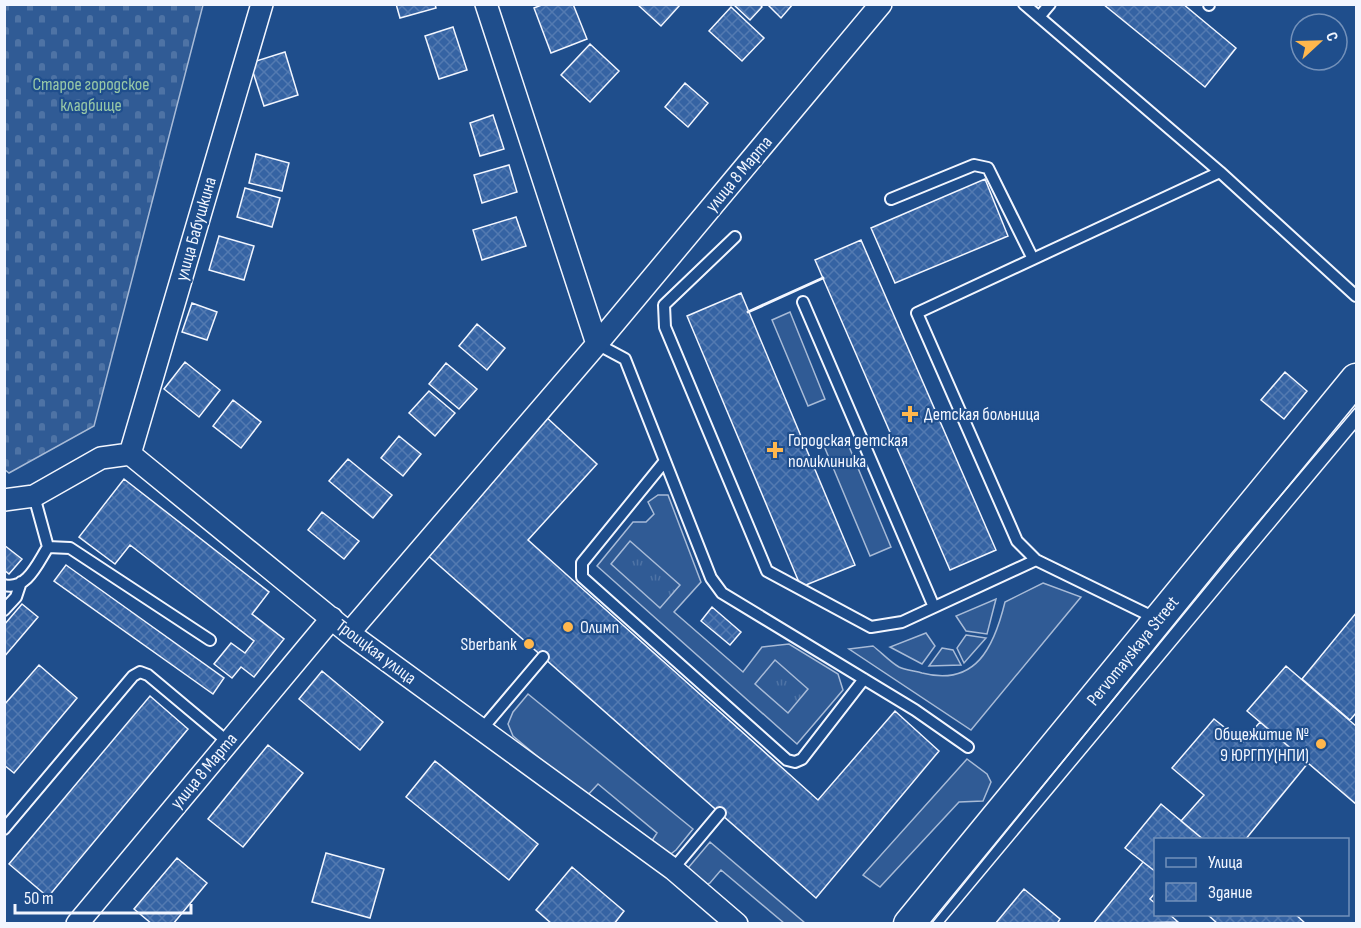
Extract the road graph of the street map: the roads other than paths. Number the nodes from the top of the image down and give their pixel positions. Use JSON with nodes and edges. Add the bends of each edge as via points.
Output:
{"nodes":[{"id":1,"x":262,"y":4,"type":"edge"},
{"id":2,"x":486,"y":4,"type":"edge"},
{"id":3,"x":881,"y":4,"type":"edge"},
{"id":4,"x":1024,"y":4,"type":"edge"},
{"id":5,"x":1050,"y":4,"type":"edge"},
{"id":6,"x":1039,"y":17,"type":"junction"},
{"id":7,"x":1220,"y":172,"type":"junction"},
{"id":8,"x":891,"y":199,"type":"dead end"},
{"id":9,"x":735,"y":237,"type":"dead end"},
{"id":10,"x":1033,"y":259,"type":"junction"},
{"id":11,"x":1356,"y":296,"type":"edge"},
{"id":12,"x":803,"y":302,"type":"dead end"},
{"id":13,"x":597,"y":344,"type":"junction"},
{"id":14,"x":1356,"y":379,"type":"edge"},
{"id":15,"x":130,"y":454,"type":"junction"},
{"id":16,"x":665,"y":461,"type":"junction"},
{"id":17,"x":34,"y":496,"type":"junction"},
{"id":18,"x":4,"y":500,"type":"edge"},
{"id":19,"x":48,"y":547,"type":"junction"},
{"id":20,"x":1036,"y":560,"type":"junction"},
{"id":21,"x":21,"y":582,"type":"junction"},
{"id":22,"x":4,"y":585,"type":"edge"},
{"id":23,"x":934,"y":607,"type":"junction"},
{"id":24,"x":4,"y":610,"type":"edge"},
{"id":25,"x":332,"y":618,"type":"junction"},
{"id":26,"x":1158,"y":620,"type":"junction"},
{"id":27,"x":349,"y":633,"type":"junction"},
{"id":28,"x":210,"y":640,"type":"dead end"},
{"id":29,"x":543,"y":657,"type":"dead end"},
{"id":30,"x":864,"y":679,"type":"junction"},
{"id":31,"x":482,"y":729,"type":"junction"},
{"id":32,"x":228,"y":742,"type":"junction"},
{"id":33,"x":968,"y":747,"type":"dead end"},
{"id":34,"x":720,"y":813,"type":"dead end"},
{"id":35,"x":4,"y":829,"type":"edge"},
{"id":36,"x":673,"y":869,"type":"junction"},
{"id":37,"x":77,"y":924,"type":"edge"},
{"id":38,"x":737,"y":924,"type":"edge"},
{"id":39,"x":909,"y":924,"type":"edge"}],
"edges":[{"from":1,"to":15,"type":"street","name":"улица Бабушкина"},
{"from":2,"to":13,"type":"street"},
{"from":3,"to":13,"type":"street","name":"улица 8 Марта"},
{"from":4,"to":6,"type":"lane"},
{"from":5,"to":6,"type":"lane"},
{"from":6,"to":7,"type":"lane"},
{"from":7,"to":10,"type":"lane"},
{"from":7,"to":11,"type":"lane"},
{"from":8,"to":10,"type":"lane","via":[[974,165],[988,168]]},
{"from":9,"to":23,"type":"lane","via":[[664,305],[665,327],[767,571],[871,627],[902,622]]},
{"from":10,"to":20,"type":"lane","via":[[917,313],[1017,541]]},
{"from":12,"to":23,"type":"lane"},
{"from":13,"to":16,"type":"lane","via":[[625,359]]},
{"from":13,"to":27,"type":"street","name":"улица 8 Марта"},
{"from":14,"to":26,"type":"main road","name":"Pervomayskaya Street"},
{"from":15,"to":17,"type":"street","via":[[101,458]]},
{"from":15,"to":25,"type":"street","name":"Троицкая улица"},
{"from":16,"to":30,"type":"lane","via":[[711,578],[722,594]]},
{"from":16,"to":30,"type":"lane","via":[[582,563],[582,577],[596,595],[774,754],[787,760],[802,759]]},
{"from":17,"to":18,"type":"street"},
{"from":17,"to":19,"type":"lane"},
{"from":19,"to":21,"type":"lane","via":[[27,580]]},
{"from":19,"to":28,"type":"lane","via":[[70,548]]},
{"from":20,"to":23,"type":"lane"},
{"from":20,"to":26,"type":"lane"},
{"from":21,"to":22,"type":"lane"},
{"from":21,"to":24,"type":"lane","via":[[16,597]]},
{"from":25,"to":27,"type":"street","name":"Троицкая улица"},
{"from":25,"to":32,"type":"street","name":"улица 8 Марта"},
{"from":26,"to":39,"type":"main road","name":"Pervomayskaya Street"},
{"from":27,"to":31,"type":"street","name":"Троицкая улица"},
{"from":29,"to":31,"type":"lane"},
{"from":30,"to":33,"type":"lane"},
{"from":31,"to":36,"type":"street","name":"Троицкая улица"},
{"from":32,"to":35,"type":"lane","via":[[140,672],[133,675]]},
{"from":32,"to":37,"type":"street","name":"улица 8 Марта"},
{"from":34,"to":36,"type":"lane"},
{"from":36,"to":38,"type":"street","name":"Троицкая улица"}]}
